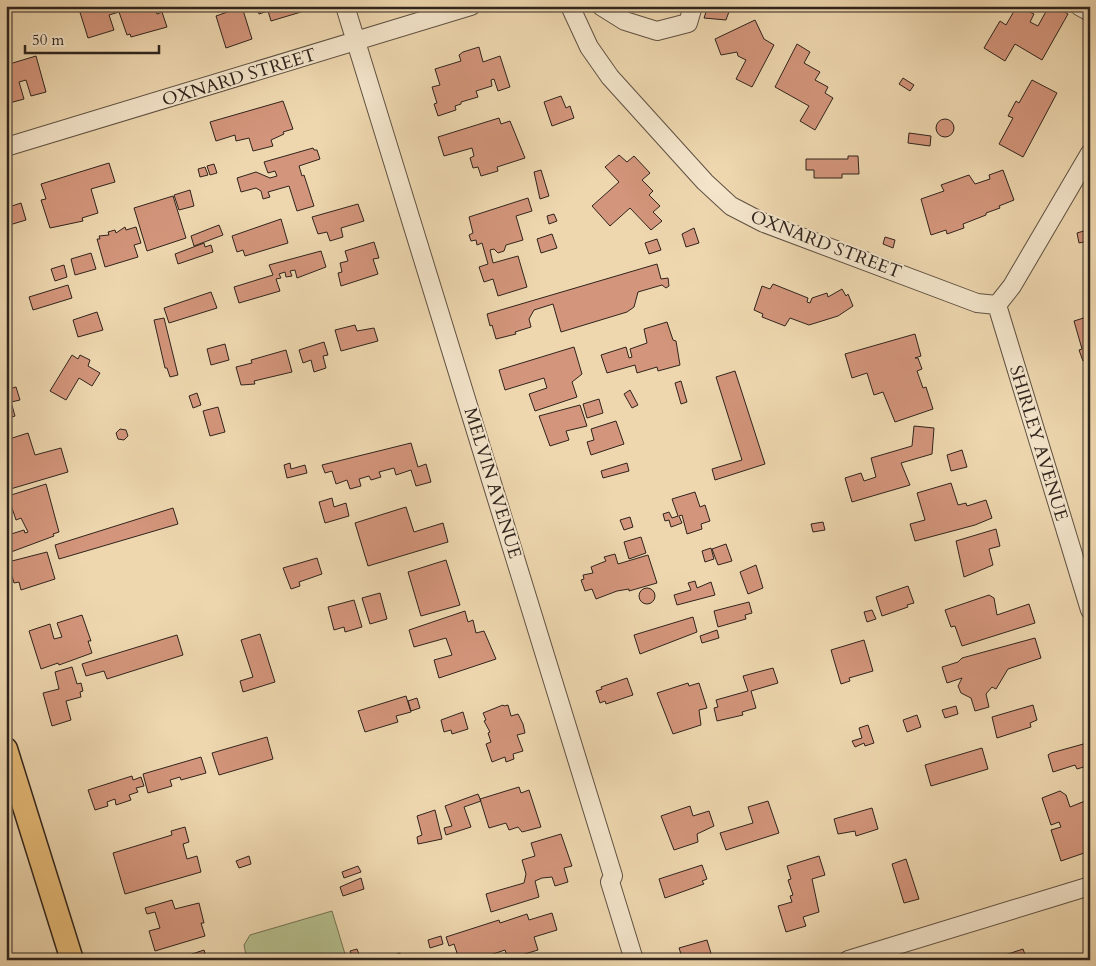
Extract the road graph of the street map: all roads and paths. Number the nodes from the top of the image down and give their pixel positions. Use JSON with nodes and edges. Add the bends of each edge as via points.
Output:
{"nodes":[{"id":1,"x":345,"y":6,"type":"edge"},
{"id":2,"x":471,"y":6,"type":"edge"},
{"id":3,"x":570,"y":6,"type":"edge"},
{"id":4,"x":601,"y":6,"type":"edge"},
{"id":5,"x":693,"y":6,"type":"edge"},
{"id":6,"x":356,"y":42,"type":"junction"},
{"id":7,"x":6,"y":147,"type":"edge"},
{"id":8,"x":1090,"y":152,"type":"edge"},
{"id":9,"x":997,"y":305,"type":"junction"},
{"id":10,"x":1090,"y":610,"type":"edge"},
{"id":11,"x":6,"y":749,"type":"edge"},
{"id":12,"x":1090,"y":886,"type":"edge"},
{"id":13,"x":72,"y":960,"type":"edge"},
{"id":14,"x":634,"y":960,"type":"edge"},
{"id":15,"x":848,"y":960,"type":"edge"}],
"edges":[{"from":1,"to":6,"type":"street","name":"MELVIN AVENUE"},
{"from":2,"to":6,"type":"street","name":"OXNARD STREET"},
{"from":3,"to":9,"type":"street","name":"OXNARD STREET","via":[[589,47],[610,77],[705,182],[732,206],[764,223],[977,303]]},
{"from":4,"to":5,"type":"street","via":[[625,21],[657,31],[688,23]]},
{"from":6,"to":7,"type":"street","name":"OXNARD STREET"},
{"from":6,"to":14,"type":"street","name":"MELVIN AVENUE","via":[[557,688],[613,876],[610,882]]},
{"from":8,"to":9,"type":"street","via":[[1012,286]]},
{"from":9,"to":10,"type":"street","name":"SHIRLEY AVENUE"},
{"from":11,"to":13,"type":"main road"},
{"from":12,"to":15,"type":"street"}]}
